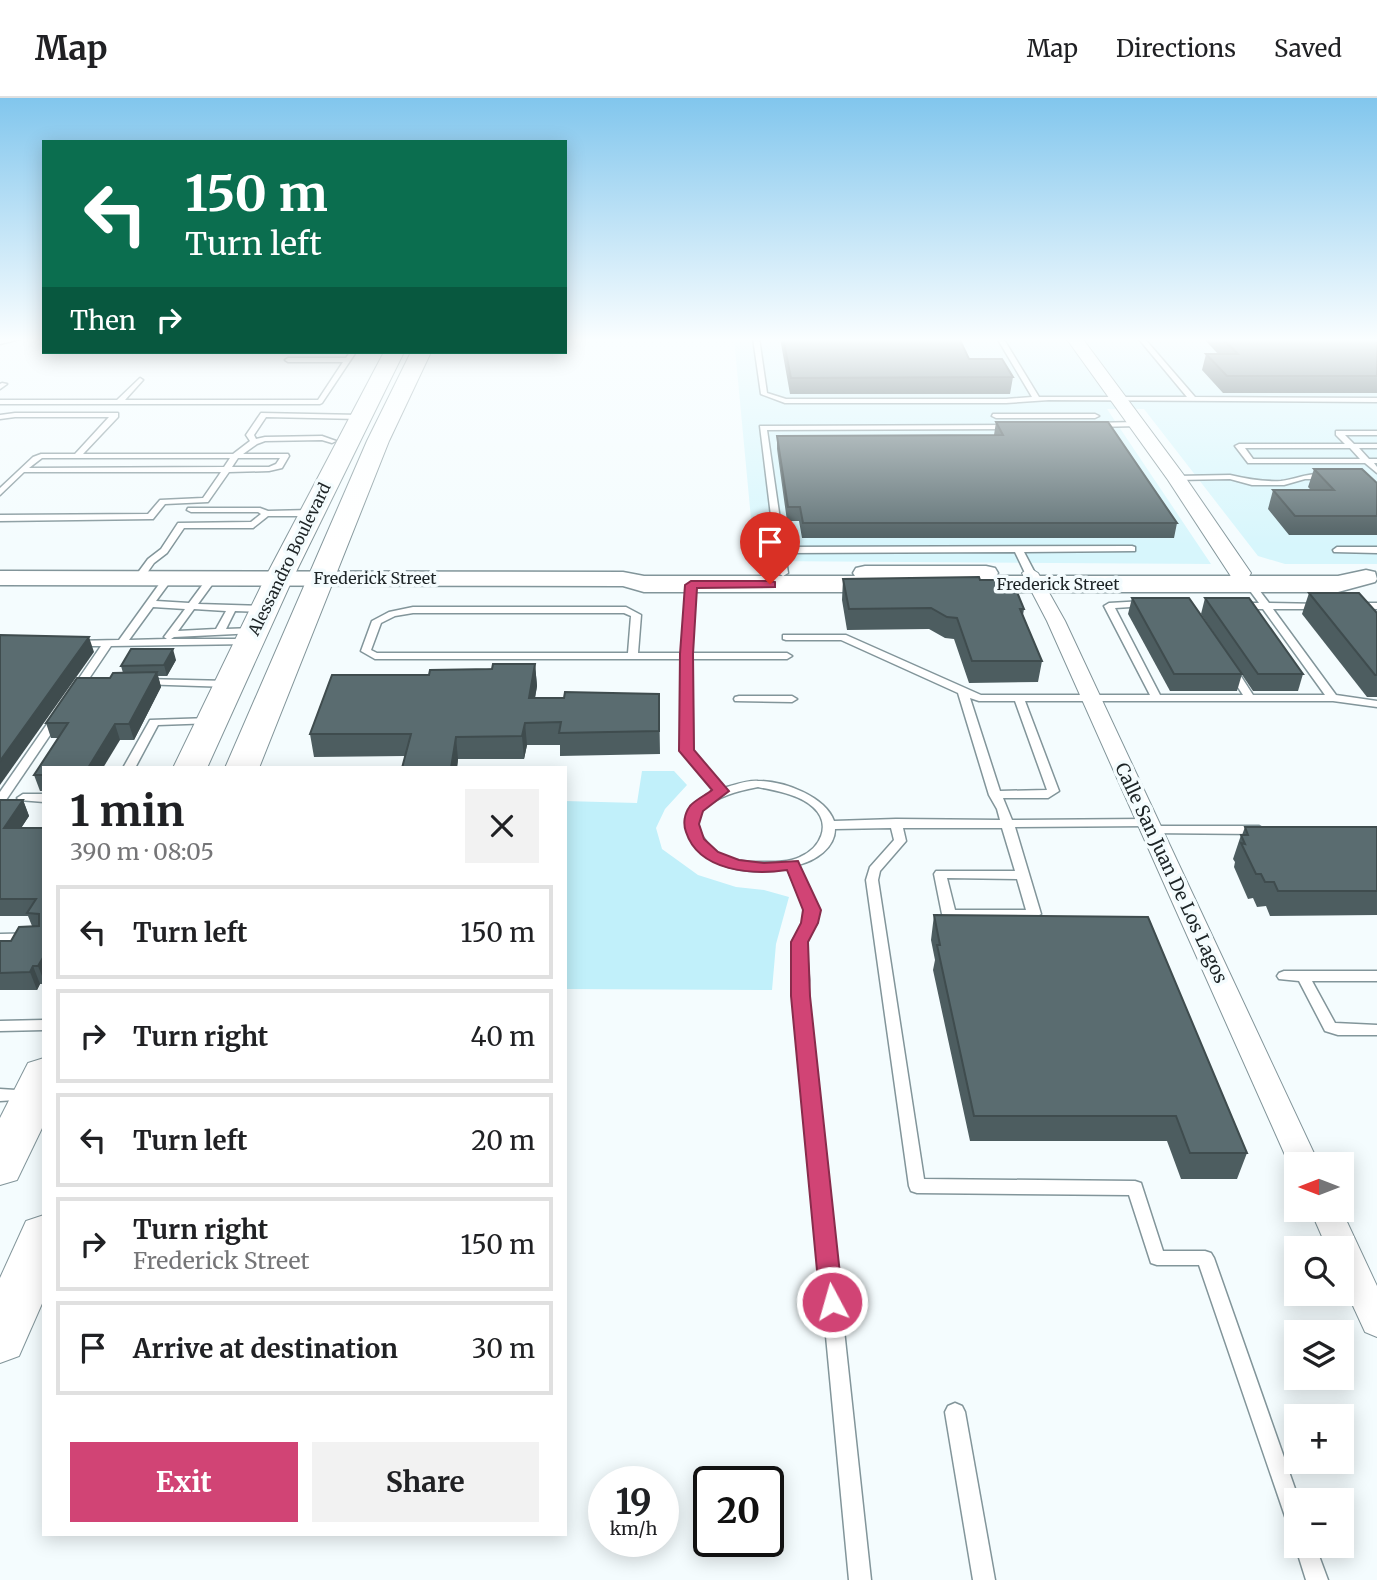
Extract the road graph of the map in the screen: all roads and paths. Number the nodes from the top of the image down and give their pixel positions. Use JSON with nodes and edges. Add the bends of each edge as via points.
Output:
{"nodes":[{"id":1,"x":365,"y":407,"type":"edge"},
{"id":2,"x":381,"y":407,"type":"edge"},
{"id":3,"x":1124,"y":407,"type":"edge"},
{"id":4,"x":996,"y":416,"type":"dead end"},
{"id":5,"x":1059,"y":416,"type":"junction"},
{"id":6,"x":1095,"y":416,"type":"dead end"},
{"id":7,"x":0,"y":417,"type":"edge"},
{"id":8,"x":360,"y":417,"type":"junction"},
{"id":9,"x":1136,"y":424,"type":"junction"},
{"id":10,"x":1078,"y":426,"type":"edge"},
{"id":11,"x":1066,"y":427,"type":"edge"},
{"id":12,"x":1016,"y":428,"type":"edge"},
{"id":13,"x":1377,"y":433,"type":"edge"},
{"id":14,"x":356,"y":441,"type":"junction"},
{"id":15,"x":254,"y":442,"type":"junction"},
{"id":16,"x":1351,"y":446,"type":"junction"},
{"id":17,"x":1377,"y":446,"type":"edge"},
{"id":18,"x":236,"y":455,"type":"junction"},
{"id":19,"x":77,"y":456,"type":"junction"},
{"id":20,"x":1367,"y":461,"type":"junction"},
{"id":21,"x":1377,"y":461,"type":"edge"},
{"id":22,"x":23,"y":470,"type":"junction"},
{"id":23,"x":226,"y":470,"type":"junction"},
{"id":24,"x":1377,"y":471,"type":"edge"},
{"id":25,"x":1341,"y":477,"type":"edge"},
{"id":26,"x":1365,"y":477,"type":"edge"},
{"id":27,"x":1377,"y":477,"type":"edge"},
{"id":28,"x":1176,"y":478,"type":"junction"},
{"id":29,"x":0,"y":493,"type":"edge"},
{"id":30,"x":198,"y":502,"type":"junction"},
{"id":31,"x":191,"y":510,"type":"junction"},
{"id":32,"x":311,"y":513,"type":"junction"},
{"id":33,"x":266,"y":514,"type":"junction"},
{"id":34,"x":0,"y":518,"type":"edge"},
{"id":35,"x":181,"y":525,"type":"junction"},
{"id":36,"x":1018,"y":549,"type":"junction"},
{"id":37,"x":1132,"y":549,"type":"dead end"},
{"id":38,"x":1337,"y":550,"type":"dead end"},
{"id":39,"x":1377,"y":550,"type":"edge"},
{"id":40,"x":781,"y":561,"type":"junction"},
{"id":41,"x":854,"y":573,"type":"junction"},
{"id":42,"x":1372,"y":577,"type":"edge"},
{"id":43,"x":0,"y":578,"type":"edge"},
{"id":44,"x":139,"y":578,"type":"junction"},
{"id":45,"x":168,"y":578,"type":"junction"},
{"id":46,"x":212,"y":578,"type":"junction"},
{"id":47,"x":279,"y":578,"type":"junction"},
{"id":48,"x":320,"y":578,"type":"junction"},
{"id":49,"x":624,"y":579,"type":"junction"},
{"id":50,"x":1032,"y":579,"type":"junction"},
{"id":51,"x":1245,"y":579,"type":"junction"},
{"id":52,"x":691,"y":585,"type":"junction"},
{"id":53,"x":150,"y":604,"type":"junction"},
{"id":54,"x":1153,"y":604,"type":"edge"},
{"id":55,"x":192,"y":605,"type":"junction"},
{"id":56,"x":1226,"y":606,"type":"edge"},
{"id":57,"x":1266,"y":606,"type":"junction"},
{"id":58,"x":1331,"y":606,"type":"edge"},
{"id":59,"x":1344,"y":606,"type":"edge"},
{"id":60,"x":232,"y":608,"type":"junction"},
{"id":61,"x":1375,"y":609,"type":"edge"},
{"id":62,"x":256,"y":628,"type":"junction"},
{"id":63,"x":220,"y":632,"type":"junction"},
{"id":64,"x":168,"y":638,"type":"junction"},
{"id":65,"x":786,"y":638,"type":"dead end"},
{"id":66,"x":68,"y":643,"type":"edge"},
{"id":67,"x":108,"y":643,"type":"junction"},
{"id":68,"x":122,"y":643,"type":"junction"},
{"id":69,"x":633,"y":654,"type":"junction"},
{"id":70,"x":687,"y":654,"type":"junction"},
{"id":71,"x":787,"y":656,"type":"dead end"},
{"id":72,"x":1223,"y":657,"type":"edge"},
{"id":73,"x":128,"y":682,"type":"edge"},
{"id":74,"x":230,"y":684,"type":"junction"},
{"id":75,"x":963,"y":691,"type":"junction"},
{"id":76,"x":1019,"y":698,"type":"junction"},
{"id":77,"x":1333,"y":698,"type":"junction"},
{"id":78,"x":739,"y":699,"type":"dead end"},
{"id":79,"x":792,"y":699,"type":"dead end"},
{"id":80,"x":1091,"y":699,"type":"junction"},
{"id":81,"x":1157,"y":699,"type":"junction"},
{"id":82,"x":1251,"y":699,"type":"junction"},
{"id":83,"x":1377,"y":704,"type":"edge"},
{"id":84,"x":212,"y":721,"type":"junction"},
{"id":85,"x":130,"y":766,"type":"edge"},
{"id":86,"x":191,"y":766,"type":"edge"},
{"id":87,"x":243,"y":766,"type":"edge"},
{"id":88,"x":721,"y":791,"type":"junction"},
{"id":89,"x":995,"y":795,"type":"junction"},
{"id":90,"x":23,"y":798,"type":"edge"},
{"id":91,"x":42,"y":798,"type":"edge"},
{"id":92,"x":0,"y":800,"type":"edge"},
{"id":93,"x":896,"y":823,"type":"junction"},
{"id":94,"x":1007,"y":823,"type":"junction"},
{"id":95,"x":831,"y":825,"type":"junction"},
{"id":96,"x":1149,"y":826,"type":"junction"},
{"id":97,"x":1269,"y":830,"type":"edge"},
{"id":98,"x":792,"y":865,"type":"junction"},
{"id":99,"x":1022,"y":875,"type":"junction"},
{"id":100,"x":42,"y":937,"type":"edge"},
{"id":101,"x":0,"y":938,"type":"edge"},
{"id":102,"x":1284,"y":976,"type":"dead end"},
{"id":103,"x":1303,"y":976,"type":"junction"},
{"id":104,"x":1377,"y":976,"type":"edge"},
{"id":105,"x":42,"y":1025,"type":"edge"},
{"id":106,"x":0,"y":1026,"type":"edge"},
{"id":107,"x":1377,"y":1030,"type":"edge"},
{"id":108,"x":26,"y":1088,"type":"edge"},
{"id":109,"x":1298,"y":1152,"type":"edge"},
{"id":110,"x":0,"y":1166,"type":"edge"},
{"id":111,"x":1331,"y":1222,"type":"edge"},
{"id":112,"x":42,"y":1241,"type":"edge"},
{"id":113,"x":1377,"y":1322,"type":"edge"},
{"id":114,"x":0,"y":1339,"type":"edge"},
{"id":115,"x":955,"y":1412,"type":"dead end"},
{"id":116,"x":1285,"y":1488,"type":"edge"},
{"id":117,"x":1309,"y":1558,"type":"edge"},
{"id":118,"x":860,"y":1580,"type":"edge"},
{"id":119,"x":984,"y":1580,"type":"edge"},
{"id":120,"x":1317,"y":1580,"type":"edge"}],
"edges":[{"from":1,"to":8,"type":"main road","name":"Alessandro Boulevard"},
{"from":2,"to":14,"type":"main road","name":"Alessandro Boulevard"},
{"from":3,"to":9,"type":"street"},
{"from":4,"to":5,"type":"lane"},
{"from":5,"to":6,"type":"lane"},
{"from":5,"to":11,"type":"lane"},
{"from":7,"to":19,"type":"lane","via":[[115,415]]},
{"from":8,"to":14,"type":"main road","name":"Alessandro Boulevard"},
{"from":8,"to":15,"type":"lane","via":[[264,415],[250,435]]},
{"from":9,"to":10,"type":"lane"},
{"from":9,"to":28,"type":"street"},
{"from":12,"to":40,"type":"lane","via":[[762,428]]},
{"from":13,"to":16,"type":"lane","via":[[1339,433]]},
{"from":14,"to":15,"type":"lane"},
{"from":14,"to":32,"type":"main road","name":"Alessandro Boulevard"},
{"from":14,"to":48,"type":"main road","name":"Alessandro Boulevard"},
{"from":15,"to":18,"type":"lane"},
{"from":16,"to":17,"type":"lane"},
{"from":16,"to":20,"type":"lane"},
{"from":16,"to":20,"type":"lane","via":[[1238,446],[1251,461]]},
{"from":18,"to":19,"type":"lane"},
{"from":18,"to":23,"type":"lane"},
{"from":18,"to":23,"type":"lane","via":[[285,456],[279,466],[269,469]]},
{"from":19,"to":22,"type":"lane","via":[[38,456]]},
{"from":20,"to":21,"type":"lane"},
{"from":20,"to":24,"type":"lane"},
{"from":22,"to":23,"type":"lane"},
{"from":22,"to":29,"type":"lane"},
{"from":23,"to":30,"type":"lane","via":[[205,500]]},
{"from":25,"to":28,"type":"lane","via":[[1305,477],[1284,483]]},
{"from":26,"to":27,"type":"lane"},
{"from":28,"to":51,"type":"street"},
{"from":30,"to":31,"type":"lane"},
{"from":30,"to":34,"type":"lane","via":[[163,502],[146,518]]},
{"from":31,"to":33,"type":"lane","via":[[260,510]]},
{"from":31,"to":35,"type":"lane"},
{"from":32,"to":33,"type":"lane"},
{"from":32,"to":47,"type":"main road","name":"Alessandro Boulevard"},
{"from":33,"to":35,"type":"lane","via":[[253,525]]},
{"from":35,"to":44,"type":"lane"},
{"from":36,"to":37,"type":"lane"},
{"from":36,"to":40,"type":"lane"},
{"from":36,"to":50,"type":"lane"},
{"from":38,"to":39,"type":"lane"},
{"from":40,"to":41,"type":"main road","name":"Frederick Street"},
{"from":40,"to":49,"type":"main road","name":"Frederick Street","via":[[645,573]]},
{"from":41,"to":50,"type":"main road","name":"Frederick Street"},
{"from":41,"to":52,"type":"main road","via":[[833,578],[705,579]]},
{"from":42,"to":51,"type":"main road","name":"Frederick Street","via":[[1338,584]]},
{"from":43,"to":44,"type":"main road","name":"Frederick Street"},
{"from":44,"to":45,"type":"main road","name":"Frederick Street"},
{"from":45,"to":46,"type":"main road","name":"Frederick Street"},
{"from":45,"to":53,"type":"lane"},
{"from":46,"to":47,"type":"main road","name":"Frederick Street"},
{"from":46,"to":55,"type":"lane"},
{"from":47,"to":48,"type":"main road","name":"Frederick Street"},
{"from":47,"to":62,"type":"main road","name":"Alessandro Boulevard"},
{"from":48,"to":49,"type":"main road","name":"Frederick Street"},
{"from":48,"to":87,"type":"main road","name":"Alessandro Boulevard"},
{"from":49,"to":52,"type":"main road","name":"Frederick Street"},
{"from":50,"to":51,"type":"main road","name":"Frederick Street"},
{"from":50,"to":52,"type":"main road","name":"Frederick Street"},
{"from":50,"to":80,"type":"street","name":"Calle San Juan De Los Lagos"},
{"from":51,"to":57,"type":"lane"},
{"from":52,"to":70,"type":"lane"},
{"from":53,"to":55,"type":"lane"},
{"from":53,"to":68,"type":"lane"},
{"from":54,"to":81,"type":"lane","via":[[1109,606]]},
{"from":55,"to":60,"type":"lane"},
{"from":55,"to":64,"type":"lane"},
{"from":56,"to":57,"type":"lane"},
{"from":57,"to":58,"type":"lane"},
{"from":57,"to":77,"type":"lane"},
{"from":59,"to":61,"type":"lane"},
{"from":60,"to":62,"type":"lane"},
{"from":60,"to":63,"type":"lane"},
{"from":62,"to":63,"type":"lane"},
{"from":62,"to":64,"type":"lane"},
{"from":62,"to":74,"type":"main road","name":"Alessandro Boulevard"},
{"from":63,"to":64,"type":"lane"},
{"from":64,"to":68,"type":"lane"},
{"from":65,"to":75,"type":"lane","via":[[843,638]]},
{"from":66,"to":67,"type":"lane"},
{"from":67,"to":68,"type":"lane"},
{"from":67,"to":92,"type":"lane","via":[[86,684]]},
{"from":69,"to":69,"type":"lane","via":[[375,656],[366,651],[377,621],[413,610],[625,610],[636,615]]},
{"from":69,"to":70,"type":"lane"},
{"from":70,"to":71,"type":"lane"},
{"from":70,"to":88,"type":"lane","via":[[687,751]]},
{"from":72,"to":82,"type":"lane"},
{"from":73,"to":74,"type":"lane"},
{"from":74,"to":84,"type":"main road","name":"Alessandro Boulevard"},
{"from":75,"to":76,"type":"lane","via":[[979,698]]},
{"from":75,"to":89,"type":"lane"},
{"from":76,"to":80,"type":"lane"},
{"from":76,"to":89,"type":"lane","via":[[1053,790],[1048,794]]},
{"from":77,"to":82,"type":"lane"},
{"from":77,"to":83,"type":"lane"},
{"from":78,"to":79,"type":"lane"},
{"from":80,"to":81,"type":"lane"},
{"from":80,"to":96,"type":"street","name":"Calle San Juan De Los Lagos"},
{"from":81,"to":82,"type":"lane"},
{"from":84,"to":85,"type":"lane","via":[[154,722]]},
{"from":84,"to":86,"type":"main road","name":"Alessandro Boulevard"},
{"from":88,"to":95,"type":"lane","via":[[758,784],[784,787],[824,809]]},
{"from":88,"to":98,"type":"lane","via":[[696,809],[691,824],[696,841],[712,855],[736,865]]},
{"from":89,"to":94,"type":"lane"},
{"from":90,"to":91,"type":"lane"},
{"from":93,"to":94,"type":"lane"},
{"from":93,"to":95,"type":"lane"},
{"from":93,"to":116,"type":"lane","via":[[900,841],[874,870],[872,880],[917,1186],[1135,1188],[1157,1258],[1205,1258]]},
{"from":94,"to":96,"type":"lane"},
{"from":94,"to":99,"type":"lane"},
{"from":95,"to":98,"type":"lane","via":[[828,841],[814,855]]},
{"from":96,"to":97,"type":"lane"},
{"from":96,"to":109,"type":"street","name":"Calle San Juan De Los Lagos"},
{"from":98,"to":118,"type":"lane","via":[[812,910],[799,942],[801,996]]},
{"from":99,"to":99,"type":"lane","via":[[1034,914],[949,914],[940,874]]},
{"from":100,"to":101,"type":"lane"},
{"from":102,"to":103,"type":"lane"},
{"from":103,"to":104,"type":"lane"},
{"from":103,"to":107,"type":"lane","via":[[1330,1027]]},
{"from":105,"to":106,"type":"lane"},
{"from":108,"to":110,"type":"main road"},
{"from":111,"to":113,"type":"street"},
{"from":112,"to":114,"type":"main road"},
{"from":115,"to":119,"type":"lane"},
{"from":117,"to":120,"type":"lane"}]}
